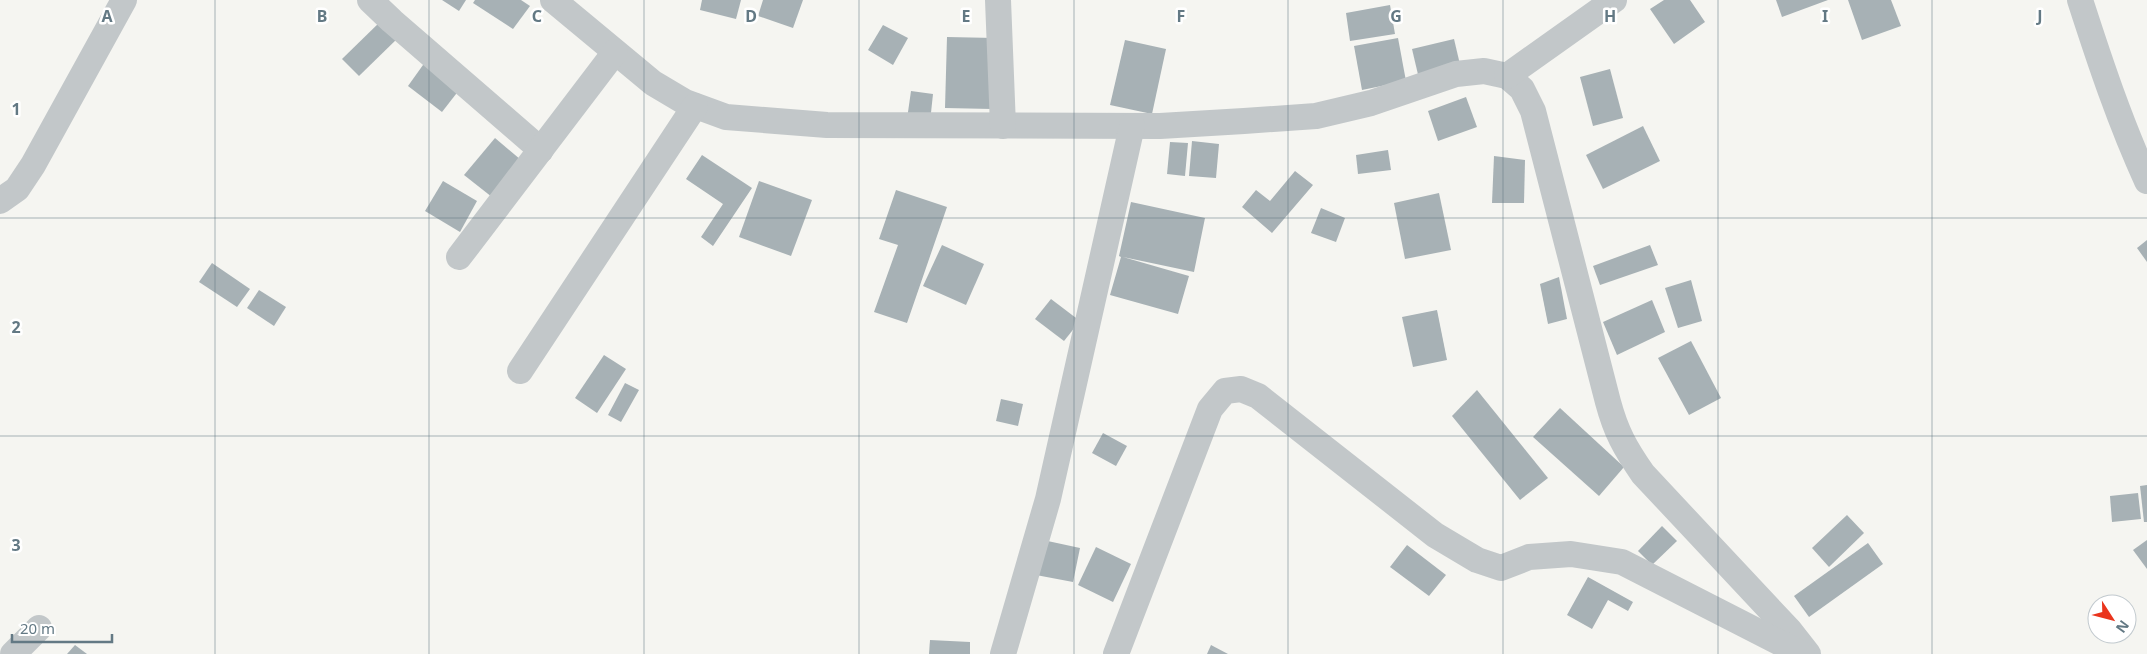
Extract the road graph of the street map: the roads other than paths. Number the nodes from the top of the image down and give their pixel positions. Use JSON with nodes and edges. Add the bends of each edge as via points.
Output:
{"nodes":[{"id":1,"x":124,"y":0,"type":"edge"},
{"id":2,"x":370,"y":0,"type":"edge"},
{"id":3,"x":553,"y":0,"type":"edge"},
{"id":4,"x":998,"y":0,"type":"edge"},
{"id":5,"x":1614,"y":0,"type":"edge"},
{"id":6,"x":2080,"y":0,"type":"edge"},
{"id":7,"x":616,"y":52,"type":"junction"},
{"id":8,"x":1507,"y":76,"type":"junction"},
{"id":9,"x":695,"y":106,"type":"junction"},
{"id":10,"x":1004,"y":126,"type":"junction"},
{"id":11,"x":1132,"y":126,"type":"junction"},
{"id":12,"x":541,"y":150,"type":"junction"},
{"id":13,"x":2147,"y":181,"type":"edge"},
{"id":14,"x":0,"y":201,"type":"edge"},
{"id":15,"x":459,"y":257,"type":"dead end"},
{"id":16,"x":520,"y":371,"type":"dead end"},
{"id":17,"x":39,"y":628,"type":"dead end"},
{"id":18,"x":13,"y":654,"type":"edge"},
{"id":19,"x":1003,"y":654,"type":"edge"},
{"id":20,"x":1116,"y":654,"type":"edge"},
{"id":21,"x":1802,"y":654,"type":"edge"},
{"id":22,"x":1808,"y":654,"type":"edge"}],
"edges":[{"from":1,"to":14,"type":"street","via":[[33,165],[17,188]]},
{"from":2,"to":12,"type":"street"},
{"from":3,"to":7,"type":"street"},
{"from":4,"to":10,"type":"street"},
{"from":5,"to":8,"type":"street"},
{"from":6,"to":13,"type":"street","via":[[2106,82]]},
{"from":7,"to":9,"type":"street","via":[[653,83]]},
{"from":7,"to":12,"type":"street"},
{"from":8,"to":11,"type":"street","via":[[1484,71],[1456,74],[1371,103],[1316,116]]},
{"from":8,"to":22,"type":"street","via":[[1522,90],[1532,111],[1608,402],[1623,446],[1643,474]]},
{"from":9,"to":10,"type":"street","via":[[726,117],[827,125]]},
{"from":9,"to":16,"type":"street"},
{"from":10,"to":11,"type":"street"},
{"from":11,"to":19,"type":"street","via":[[1048,499]]},
{"from":12,"to":15,"type":"street"},
{"from":17,"to":18,"type":"street"},
{"from":20,"to":21,"type":"street","via":[[1210,409],[1225,391],[1241,389],[1258,396],[1435,535],[1477,560],[1501,568],[1529,557],[1571,554],[1622,562]]}]}
